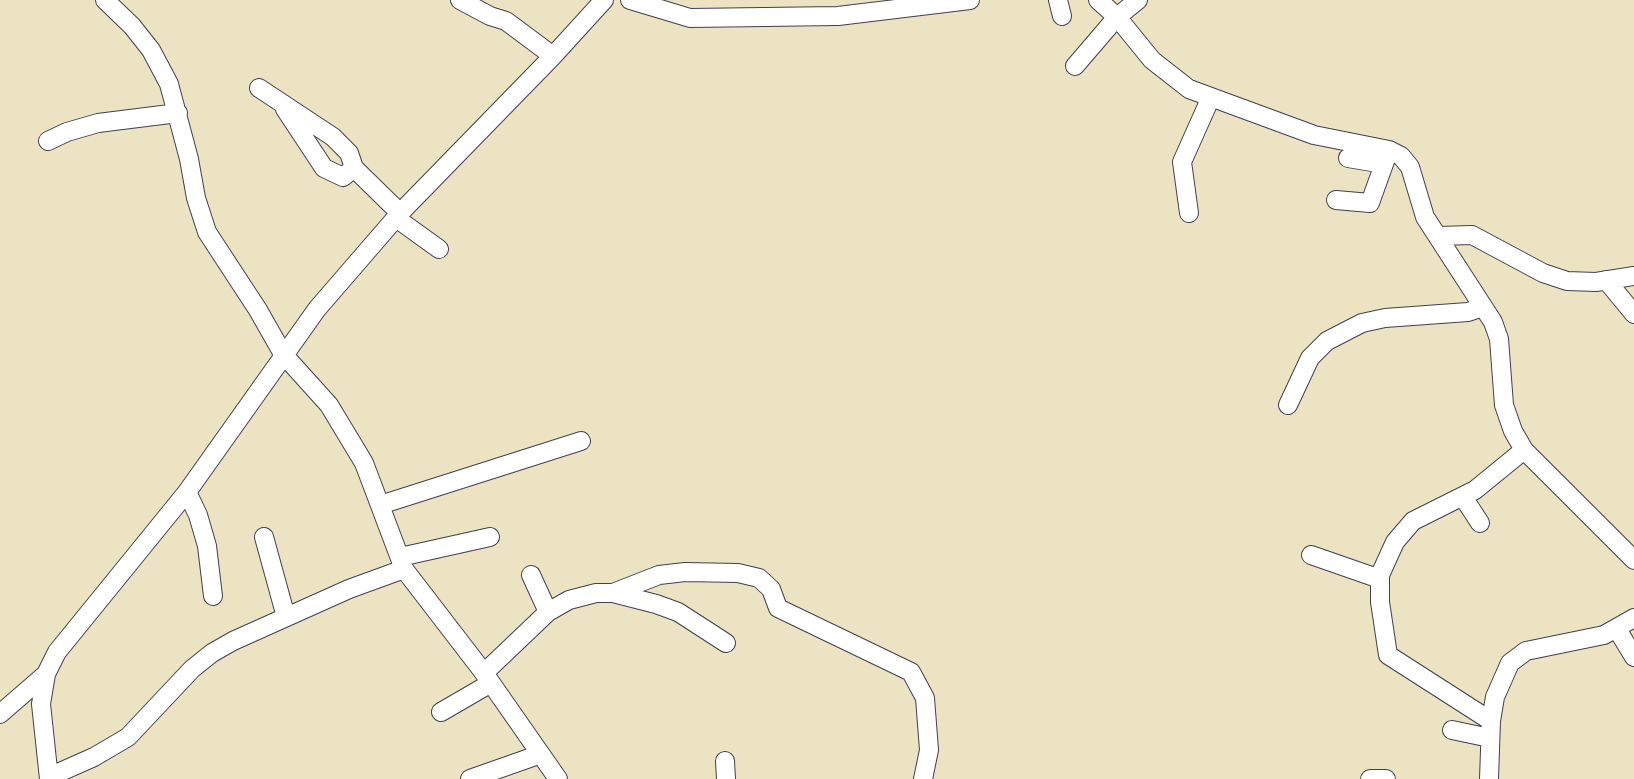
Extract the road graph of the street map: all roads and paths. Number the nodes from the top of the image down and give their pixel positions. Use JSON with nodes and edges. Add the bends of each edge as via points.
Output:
{"nodes":[{"id":1,"x":105,"y":0,"type":"edge"},
{"id":2,"x":460,"y":0,"type":"edge"},
{"id":3,"x":604,"y":0,"type":"edge"},
{"id":4,"x":630,"y":0,"type":"edge"},
{"id":5,"x":970,"y":0,"type":"edge"},
{"id":6,"x":1098,"y":0,"type":"edge"},
{"id":7,"x":1138,"y":0,"type":"edge"},
{"id":8,"x":923,"y":3,"type":"edge"},
{"id":9,"x":1117,"y":17,"type":"junction"},
{"id":10,"x":553,"y":56,"type":"junction"},
{"id":11,"x":1075,"y":66,"type":"dead end"},
{"id":12,"x":259,"y":88,"type":"dead end"},
{"id":13,"x":1211,"y":97,"type":"junction"},
{"id":14,"x":283,"y":105,"type":"junction"},
{"id":15,"x":178,"y":113,"type":"junction"},
{"id":16,"x":48,"y":141,"type":"dead end"},
{"id":17,"x":1387,"y":157,"type":"junction"},
{"id":18,"x":1348,"y":158,"type":"dead end"},
{"id":19,"x":354,"y":168,"type":"junction"},
{"id":20,"x":1336,"y":200,"type":"dead end"},
{"id":21,"x":1189,"y":213,"type":"dead end"},
{"id":22,"x":398,"y":215,"type":"junction"},
{"id":23,"x":1439,"y":236,"type":"junction"},
{"id":24,"x":439,"y":249,"type":"dead end"},
{"id":25,"x":1634,"y":276,"type":"edge"},
{"id":26,"x":1606,"y":280,"type":"junction"},
{"id":27,"x":1483,"y":307,"type":"junction"},
{"id":28,"x":1634,"y":314,"type":"edge"},
{"id":29,"x":283,"y":354,"type":"junction"},
{"id":30,"x":1288,"y":405,"type":"dead end"},
{"id":31,"x":581,"y":441,"type":"dead end"},
{"id":32,"x":1524,"y":450,"type":"junction"},
{"id":33,"x":187,"y":492,"type":"junction"},
{"id":34,"x":1462,"y":497,"type":"junction"},
{"id":35,"x":380,"y":505,"type":"junction"},
{"id":36,"x":1480,"y":523,"type":"dead end"},
{"id":37,"x":264,"y":537,"type":"dead end"},
{"id":38,"x":490,"y":537,"type":"dead end"},
{"id":39,"x":1311,"y":555,"type":"dead end"},
{"id":40,"x":1634,"y":560,"type":"edge"},
{"id":41,"x":402,"y":563,"type":"junction"},
{"id":42,"x":531,"y":574,"type":"dead end"},
{"id":43,"x":1380,"y":579,"type":"junction"},
{"id":44,"x":613,"y":593,"type":"junction"},
{"id":45,"x":213,"y":596,"type":"dead end"},
{"id":46,"x":548,"y":612,"type":"junction"},
{"id":47,"x":286,"y":617,"type":"junction"},
{"id":48,"x":1634,"y":618,"type":"edge"},
{"id":49,"x":1617,"y":629,"type":"junction"},
{"id":50,"x":726,"y":642,"type":"dead end"},
{"id":51,"x":1634,"y":657,"type":"edge"},
{"id":52,"x":46,"y":674,"type":"junction"},
{"id":53,"x":488,"y":678,"type":"junction"},
{"id":54,"x":441,"y":712,"type":"dead end"},
{"id":55,"x":0,"y":713,"type":"edge"},
{"id":56,"x":1452,"y":729,"type":"dead end"},
{"id":57,"x":1490,"y":729,"type":"junction"},
{"id":58,"x":541,"y":754,"type":"junction"},
{"id":59,"x":49,"y":778,"type":"edge"},
{"id":60,"x":470,"y":779,"type":"edge"},
{"id":61,"x":558,"y":779,"type":"edge"},
{"id":62,"x":923,"y":779,"type":"edge"},
{"id":63,"x":1370,"y":779,"type":"edge"},
{"id":64,"x":1386,"y":779,"type":"edge"},
{"id":65,"x":1489,"y":779,"type":"edge"}],
"edges":[{"from":1,"to":15,"type":"street","via":[[151,50],[169,84]]},
{"from":2,"to":10,"type":"street","via":[[506,21]]},
{"from":3,"to":10,"type":"street"},
{"from":4,"to":8,"type":"street","via":[[690,18],[838,16]]},
{"from":5,"to":8,"type":"street"},
{"from":6,"to":9,"type":"street"},
{"from":7,"to":9,"type":"street"},
{"from":9,"to":11,"type":"street"},
{"from":9,"to":13,"type":"street","via":[[1152,60],[1189,89]]},
{"from":10,"to":22,"type":"street"},
{"from":12,"to":14,"type":"street"},
{"from":13,"to":17,"type":"street"},
{"from":13,"to":21,"type":"street","via":[[1182,162]]},
{"from":14,"to":19,"type":"street","via":[[333,137],[349,153]]},
{"from":14,"to":19,"type":"street","via":[[324,168],[343,177]]},
{"from":15,"to":16,"type":"street","via":[[98,123]]},
{"from":15,"to":29,"type":"street","via":[[207,232]]},
{"from":17,"to":18,"type":"street"},
{"from":17,"to":20,"type":"street","via":[[1370,204]]},
{"from":17,"to":23,"type":"street","via":[[1401,156],[1410,167],[1425,217]]},
{"from":19,"to":22,"type":"street"},
{"from":22,"to":24,"type":"street"},
{"from":22,"to":29,"type":"street"},
{"from":23,"to":26,"type":"street","via":[[1472,235],[1543,273],[1567,281]]},
{"from":23,"to":27,"type":"street"},
{"from":25,"to":26,"type":"street"},
{"from":26,"to":28,"type":"street"},
{"from":27,"to":30,"type":"street","via":[[1362,323],[1327,341],[1310,358]]},
{"from":27,"to":32,"type":"street","via":[[1499,339],[1504,405]]},
{"from":29,"to":33,"type":"street"},
{"from":29,"to":35,"type":"street","via":[[329,405],[364,463]]},
{"from":31,"to":35,"type":"street"},
{"from":32,"to":34,"type":"street"},
{"from":32,"to":40,"type":"street"},
{"from":33,"to":45,"type":"street","via":[[207,546]]},
{"from":33,"to":52,"type":"street","via":[[57,652]]},
{"from":34,"to":36,"type":"street"},
{"from":34,"to":43,"type":"street","via":[[1422,514],[1406,528],[1389,552]]},
{"from":35,"to":41,"type":"street"},
{"from":37,"to":47,"type":"street"},
{"from":38,"to":41,"type":"street"},
{"from":39,"to":43,"type":"street"},
{"from":41,"to":47,"type":"street"},
{"from":41,"to":53,"type":"street"},
{"from":42,"to":46,"type":"street"},
{"from":43,"to":57,"type":"street","via":[[1388,655]]},
{"from":44,"to":46,"type":"street","via":[[569,600]]},
{"from":44,"to":50,"type":"street","via":[[678,612]]},
{"from":44,"to":62,"type":"street","via":[[659,575],[685,572],[738,573],[759,578],[771,589],[778,608],[911,672],[926,698],[929,750]]},
{"from":46,"to":53,"type":"street"},
{"from":47,"to":59,"type":"street","via":[[212,653],[128,737]]},
{"from":48,"to":49,"type":"street"},
{"from":49,"to":51,"type":"street"},
{"from":49,"to":57,"type":"street","via":[[1590,639],[1533,648],[1510,663],[1499,683]]},
{"from":52,"to":55,"type":"street"},
{"from":52,"to":59,"type":"street","via":[[41,704]]},
{"from":53,"to":54,"type":"street"},
{"from":53,"to":58,"type":"street"},
{"from":56,"to":57,"type":"street"},
{"from":57,"to":65,"type":"street"},
{"from":58,"to":60,"type":"street"},
{"from":58,"to":61,"type":"street"},
{"from":63,"to":64,"type":"street"}]}
